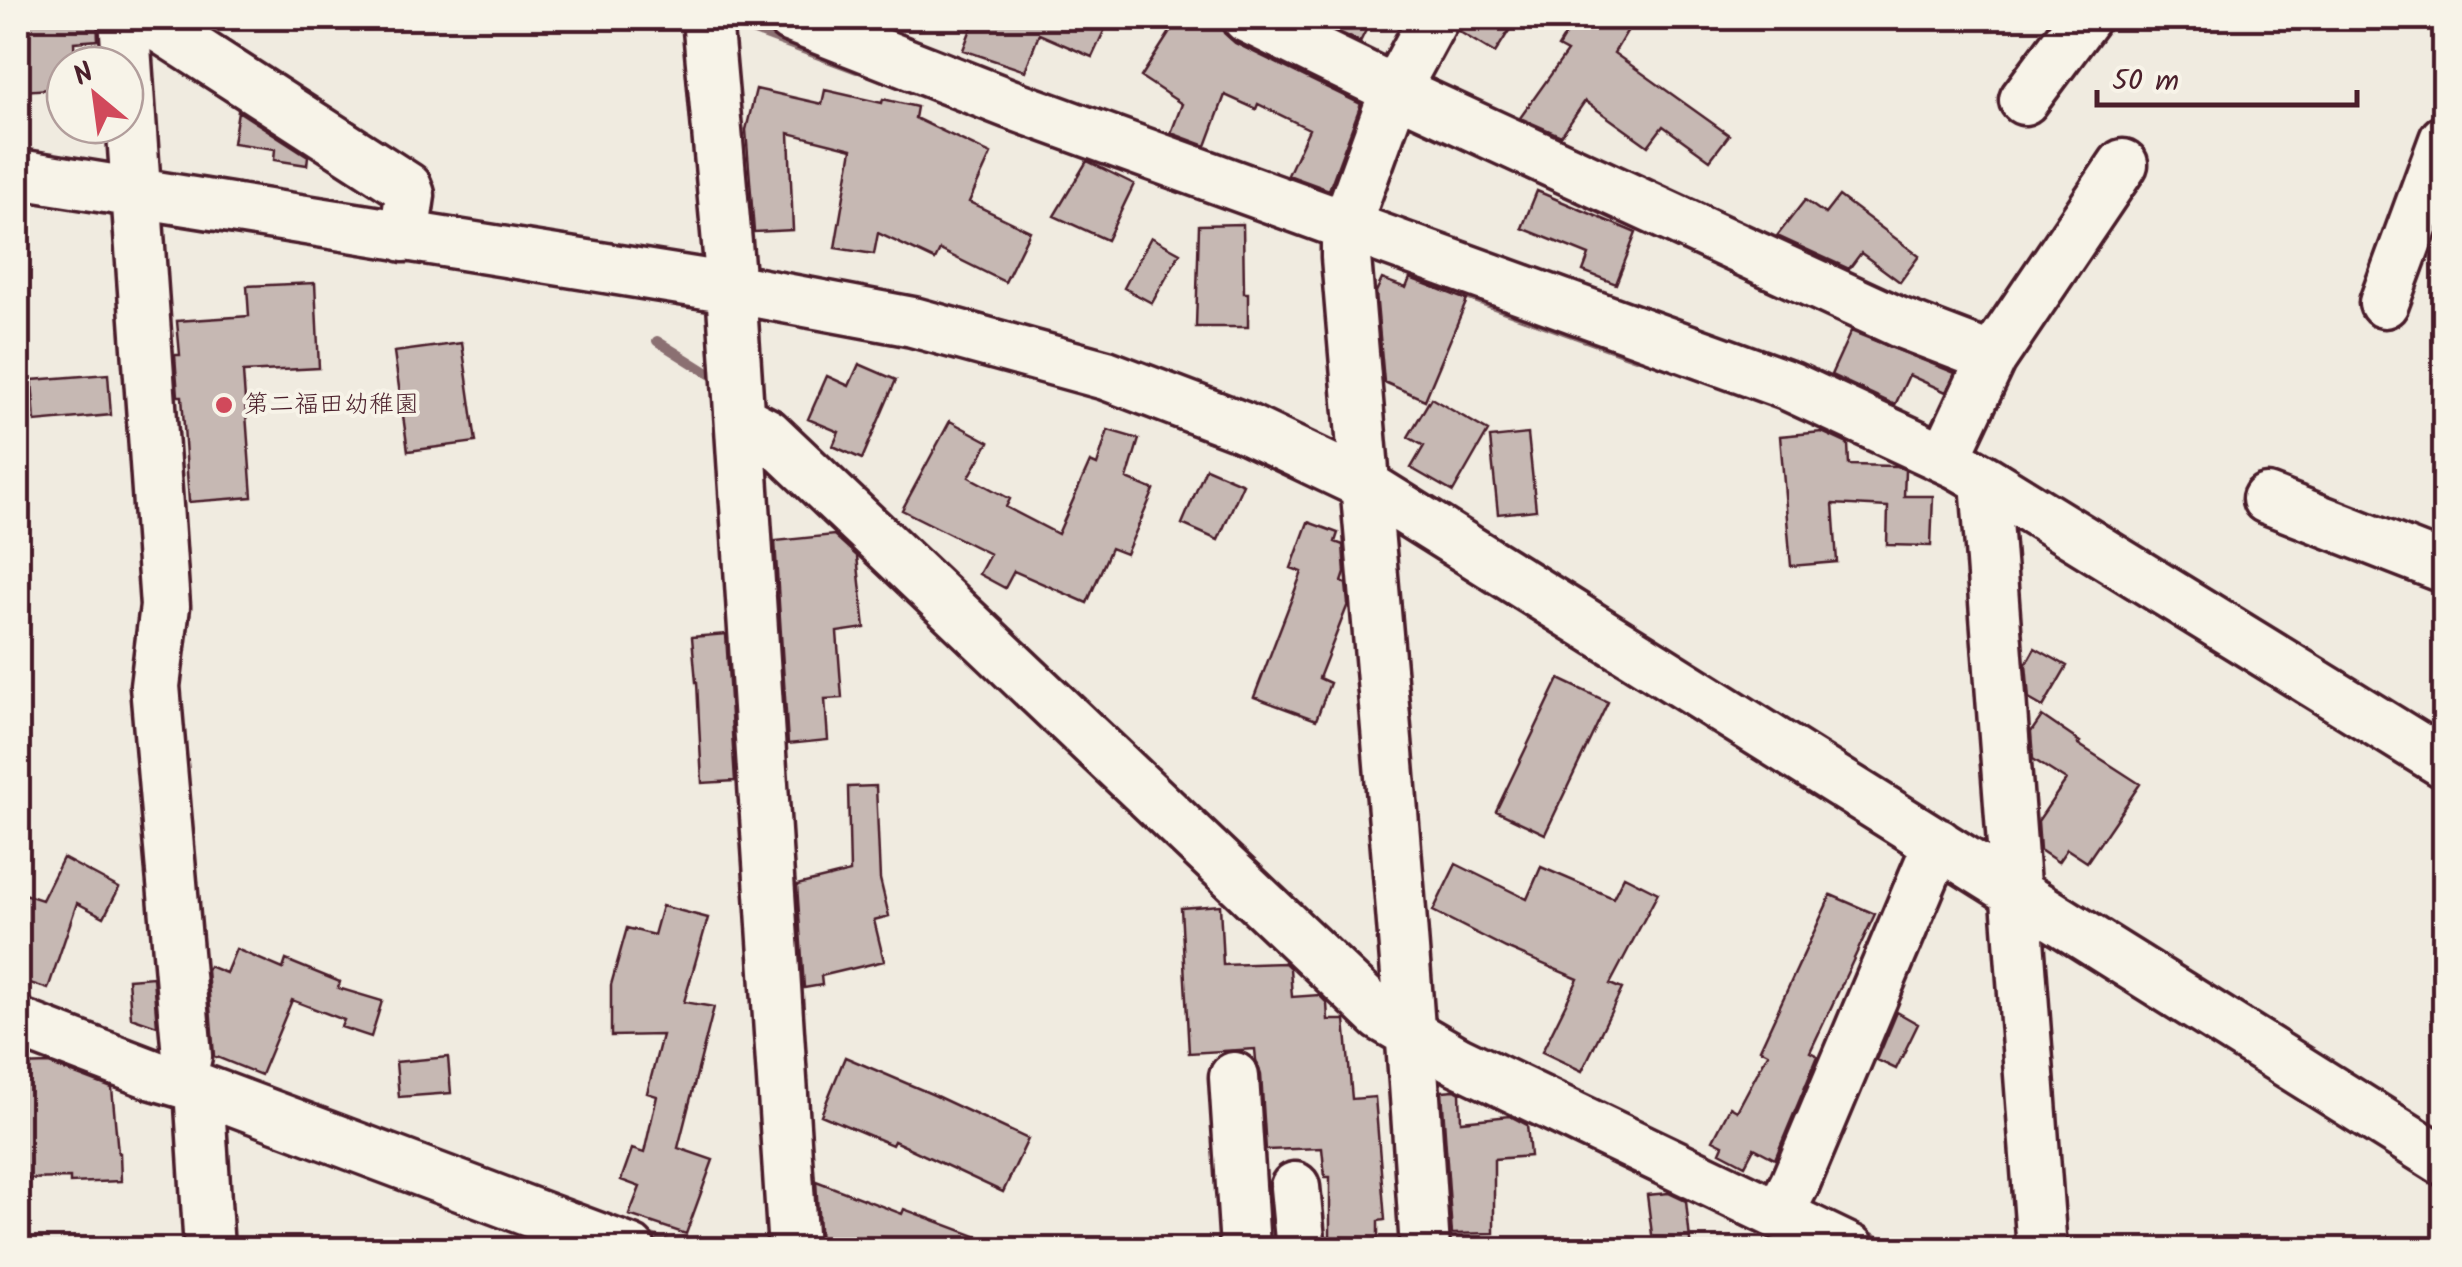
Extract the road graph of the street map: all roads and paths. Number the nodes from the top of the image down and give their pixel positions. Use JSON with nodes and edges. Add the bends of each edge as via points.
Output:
{"nodes":[{"id":1,"x":124,"y":18,"type":"edge"},
{"id":2,"x":145,"y":18,"type":"edge"},
{"id":3,"x":706,"y":18,"type":"edge"},
{"id":4,"x":791,"y":18,"type":"edge"},
{"id":5,"x":1247,"y":18,"type":"edge"},
{"id":6,"x":1434,"y":18,"type":"edge"},
{"id":7,"x":2085,"y":18,"type":"edge"},
{"id":8,"x":1395,"y":90,"type":"junction"},
{"id":9,"x":2024,"y":100,"type":"dead end"},
{"id":10,"x":2444,"y":140,"type":"edge"},
{"id":11,"x":2123,"y":164,"type":"dead end"},
{"id":12,"x":18,"y":174,"type":"edge"},
{"id":13,"x":137,"y":194,"type":"junction"},
{"id":14,"x":404,"y":237,"type":"junction"},
{"id":15,"x":1346,"y":242,"type":"junction"},
{"id":16,"x":731,"y":288,"type":"junction"},
{"id":17,"x":2384,"y":303,"type":"dead end"},
{"id":18,"x":1992,"y":358,"type":"junction"},
{"id":19,"x":739,"y":399,"type":"junction"},
{"id":20,"x":1365,"y":484,"type":"junction"},
{"id":21,"x":1976,"y":486,"type":"junction"},
{"id":22,"x":2267,"y":499,"type":"dead end"},
{"id":23,"x":2444,"y":568,"type":"edge"},
{"id":24,"x":2444,"y":763,"type":"edge"},
{"id":25,"x":1938,"y":844,"type":"junction"},
{"id":26,"x":2015,"y":891,"type":"junction"},
{"id":27,"x":1411,"y":1023,"type":"junction"},
{"id":28,"x":18,"y":1024,"type":"edge"},
{"id":29,"x":187,"y":1074,"type":"junction"},
{"id":30,"x":1234,"y":1077,"type":"dead end"},
{"id":31,"x":2444,"y":1160,"type":"edge"},
{"id":32,"x":1295,"y":1187,"type":"dead end"},
{"id":33,"x":1785,"y":1201,"type":"junction"},
{"id":34,"x":209,"y":1250,"type":"edge"},
{"id":35,"x":631,"y":1250,"type":"edge"},
{"id":36,"x":793,"y":1250,"type":"edge"},
{"id":37,"x":1248,"y":1250,"type":"edge"},
{"id":38,"x":1300,"y":1250,"type":"edge"},
{"id":39,"x":1425,"y":1250,"type":"edge"},
{"id":40,"x":1852,"y":1250,"type":"edge"},
{"id":41,"x":2042,"y":1250,"type":"edge"}],
"edges":[{"from":1,"to":13,"type":"street"},
{"from":2,"to":14,"type":"street","via":[[407,187]]},
{"from":3,"to":16,"type":"street"},
{"from":4,"to":15,"type":"street"},
{"from":5,"to":8,"type":"street"},
{"from":6,"to":8,"type":"street"},
{"from":7,"to":9,"type":"street"},
{"from":8,"to":15,"type":"street"},
{"from":8,"to":18,"type":"street","via":[[1898,322]]},
{"from":10,"to":17,"type":"street"},
{"from":11,"to":18,"type":"street"},
{"from":12,"to":13,"type":"street"},
{"from":13,"to":14,"type":"street"},
{"from":13,"to":29,"type":"street","via":[[165,606],[155,686]]},
{"from":14,"to":16,"type":"street"},
{"from":15,"to":20,"type":"street"},
{"from":15,"to":21,"type":"street","via":[[1790,386]]},
{"from":16,"to":19,"type":"street"},
{"from":16,"to":20,"type":"street","via":[[913,322],[1106,375]]},
{"from":18,"to":21,"type":"street"},
{"from":19,"to":27,"type":"street","via":[[1382,1017]]},
{"from":19,"to":36,"type":"street"},
{"from":20,"to":25,"type":"street"},
{"from":20,"to":27,"type":"street"},
{"from":21,"to":24,"type":"street"},
{"from":21,"to":26,"type":"street"},
{"from":22,"to":23,"type":"street"},
{"from":25,"to":26,"type":"street"},
{"from":25,"to":33,"type":"street"},
{"from":26,"to":31,"type":"street"},
{"from":26,"to":41,"type":"street"},
{"from":27,"to":33,"type":"street","via":[[1458,1061]]},
{"from":27,"to":39,"type":"street"},
{"from":28,"to":29,"type":"street","via":[[154,1075]]},
{"from":29,"to":34,"type":"street"},
{"from":29,"to":35,"type":"street"},
{"from":30,"to":37,"type":"street"},
{"from":32,"to":38,"type":"street"},
{"from":33,"to":40,"type":"street"}]}
